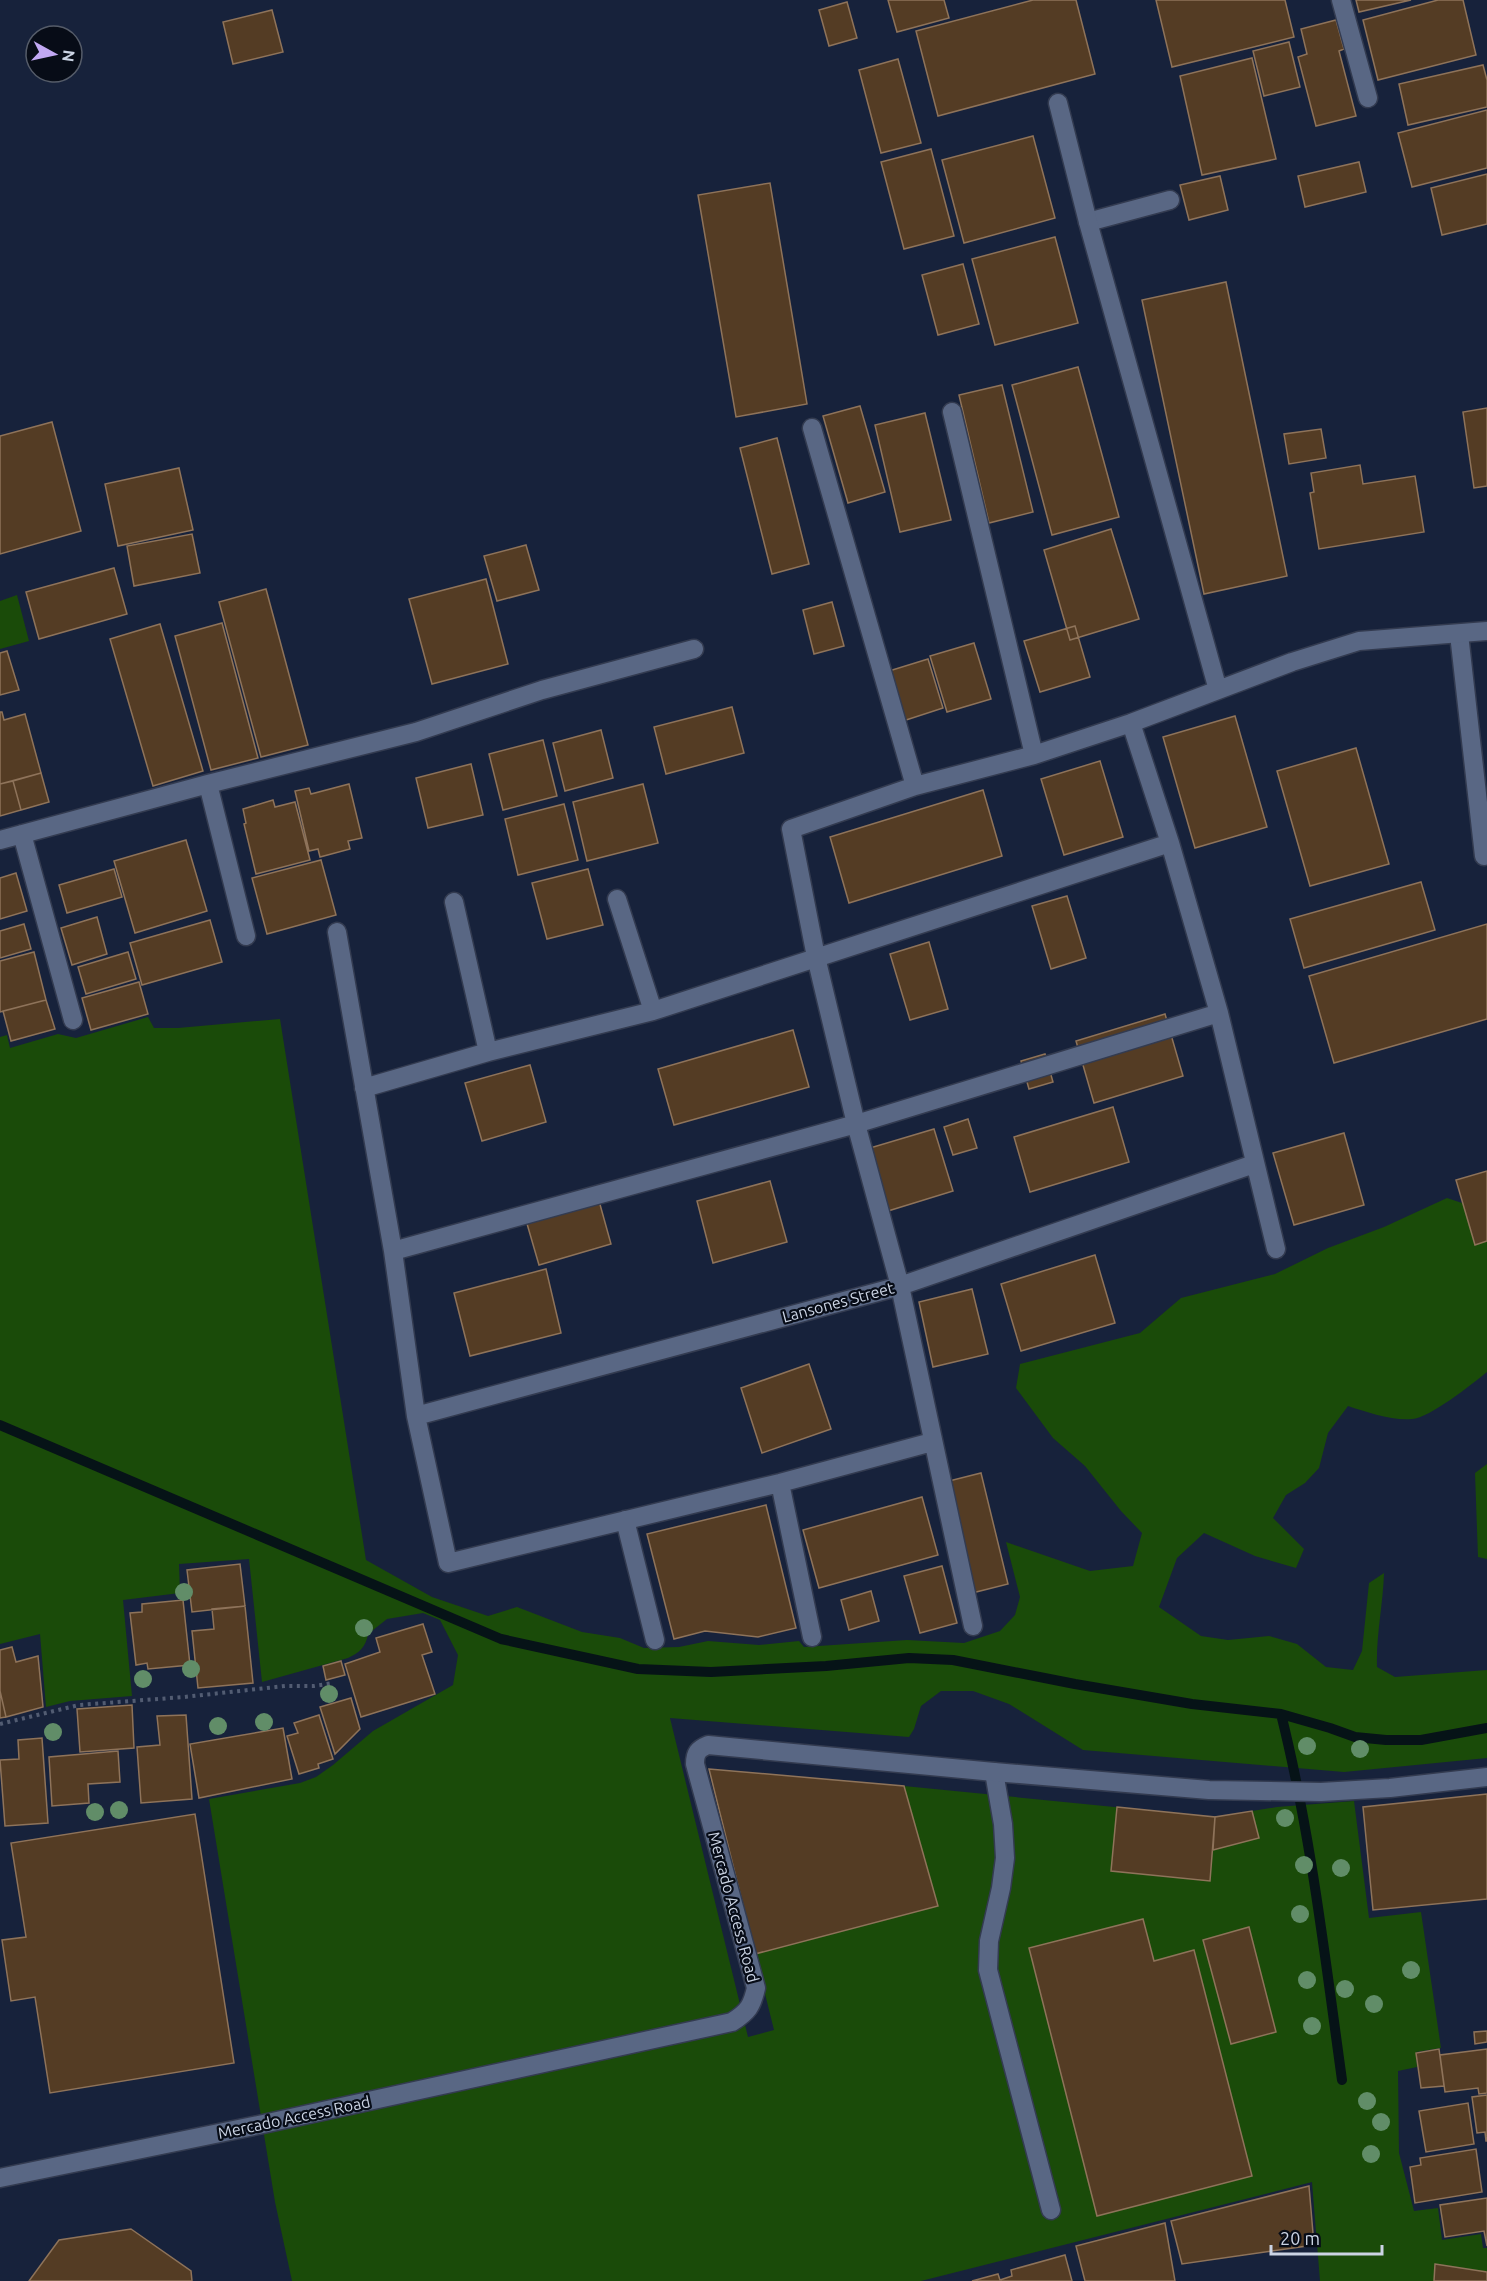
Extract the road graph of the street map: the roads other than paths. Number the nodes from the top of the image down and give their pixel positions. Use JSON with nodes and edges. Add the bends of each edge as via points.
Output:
{"nodes":[{"id":1,"x":1341,"y":0,"type":"edge"},
{"id":2,"x":1368,"y":98,"type":"dead end"},
{"id":3,"x":1058,"y":103,"type":"dead end"},
{"id":4,"x":1170,"y":200,"type":"dead end"},
{"id":5,"x":1088,"y":222,"type":"junction"},
{"id":6,"x":952,"y":412,"type":"dead end"},
{"id":7,"x":812,"y":428,"type":"dead end"},
{"id":8,"x":1487,"y":631,"type":"edge"},
{"id":9,"x":1459,"y":634,"type":"junction"},
{"id":10,"x":694,"y":649,"type":"dead end"},
{"id":11,"x":1218,"y":690,"type":"junction"},
{"id":12,"x":1131,"y":723,"type":"junction"},
{"id":13,"x":1034,"y":755,"type":"junction"},
{"id":14,"x":208,"y":784,"type":"junction"},
{"id":15,"x":915,"y":786,"type":"junction"},
{"id":16,"x":22,"y":834,"type":"junction"},
{"id":17,"x":0,"y":840,"type":"edge"},
{"id":18,"x":1170,"y":843,"type":"junction"},
{"id":19,"x":1484,"y":856,"type":"dead end"},
{"id":20,"x":617,"y":899,"type":"dead end"},
{"id":21,"x":454,"y":902,"type":"dead end"},
{"id":22,"x":336,"y":932,"type":"dead end"},
{"id":23,"x":246,"y":936,"type":"dead end"},
{"id":24,"x":816,"y":957,"type":"junction"},
{"id":25,"x":653,"y":1011,"type":"junction"},
{"id":26,"x":1219,"y":1013,"type":"junction"},
{"id":27,"x":73,"y":1020,"type":"dead end"},
{"id":28,"x":488,"y":1052,"type":"junction"},
{"id":29,"x":364,"y":1088,"type":"junction"},
{"id":30,"x":856,"y":1124,"type":"junction"},
{"id":31,"x":1254,"y":1164,"type":"junction"},
{"id":32,"x":1276,"y":1249,"type":"dead end"},
{"id":33,"x":393,"y":1251,"type":"junction"},
{"id":34,"x":900,"y":1286,"type":"junction"},
{"id":35,"x":416,"y":1416,"type":"junction"},
{"id":36,"x":932,"y":1442,"type":"junction"},
{"id":37,"x":780,"y":1483,"type":"junction"},
{"id":38,"x":624,"y":1520,"type":"junction"},
{"id":39,"x":973,"y":1626,"type":"dead end"},
{"id":40,"x":812,"y":1637,"type":"dead end"},
{"id":41,"x":655,"y":1640,"type":"dead end"},
{"id":42,"x":994,"y":1772,"type":"junction"},
{"id":43,"x":1487,"y":1777,"type":"edge"},
{"id":44,"x":0,"y":2178,"type":"edge"},
{"id":45,"x":1051,"y":2210,"type":"dead end"}],
"edges":[{"from":1,"to":2,"type":"street"},
{"from":3,"to":5,"type":"street"},
{"from":4,"to":5,"type":"street"},
{"from":5,"to":11,"type":"street"},
{"from":6,"to":13,"type":"street"},
{"from":7,"to":15,"type":"street"},
{"from":8,"to":9,"type":"street"},
{"from":9,"to":11,"type":"street","via":[[1359,641]]},
{"from":9,"to":19,"type":"street"},
{"from":10,"to":14,"type":"street","via":[[542,690],[416,732]]},
{"from":11,"to":12,"type":"street"},
{"from":12,"to":13,"type":"street"},
{"from":12,"to":18,"type":"street"},
{"from":13,"to":15,"type":"street"},
{"from":14,"to":16,"type":"street"},
{"from":14,"to":23,"type":"street"},
{"from":15,"to":24,"type":"street","via":[[791,829]]},
{"from":16,"to":17,"type":"street"},
{"from":16,"to":27,"type":"street"},
{"from":18,"to":24,"type":"street"},
{"from":18,"to":26,"type":"street"},
{"from":20,"to":25,"type":"street"},
{"from":21,"to":28,"type":"street"},
{"from":22,"to":29,"type":"street"},
{"from":24,"to":25,"type":"street"},
{"from":24,"to":30,"type":"street"},
{"from":25,"to":28,"type":"street"},
{"from":26,"to":30,"type":"street"},
{"from":26,"to":31,"type":"street"},
{"from":28,"to":29,"type":"street"},
{"from":29,"to":33,"type":"street"},
{"from":30,"to":33,"type":"street"},
{"from":30,"to":34,"type":"street"},
{"from":31,"to":32,"type":"street"},
{"from":31,"to":34,"type":"street","name":"Lansones Street"},
{"from":33,"to":35,"type":"street"},
{"from":34,"to":35,"type":"street","name":"Lansones Street"},
{"from":34,"to":36,"type":"street"},
{"from":35,"to":38,"type":"street","via":[[448,1563]]},
{"from":36,"to":37,"type":"street"},
{"from":36,"to":39,"type":"street"},
{"from":37,"to":38,"type":"street"},
{"from":37,"to":40,"type":"street"},
{"from":38,"to":41,"type":"street"},
{"from":42,"to":43,"type":"street","name":"Mercado Access Road","via":[[1264,1792],[1390,1788]]},
{"from":42,"to":44,"type":"street","name":"Mercado Access Road","via":[[708,1745],[699,1749],[694,1764],[756,1988],[753,2004],[732,2022]]},
{"from":42,"to":45,"type":"street","via":[[1005,1858],[989,1941],[988,1970]]}]}
